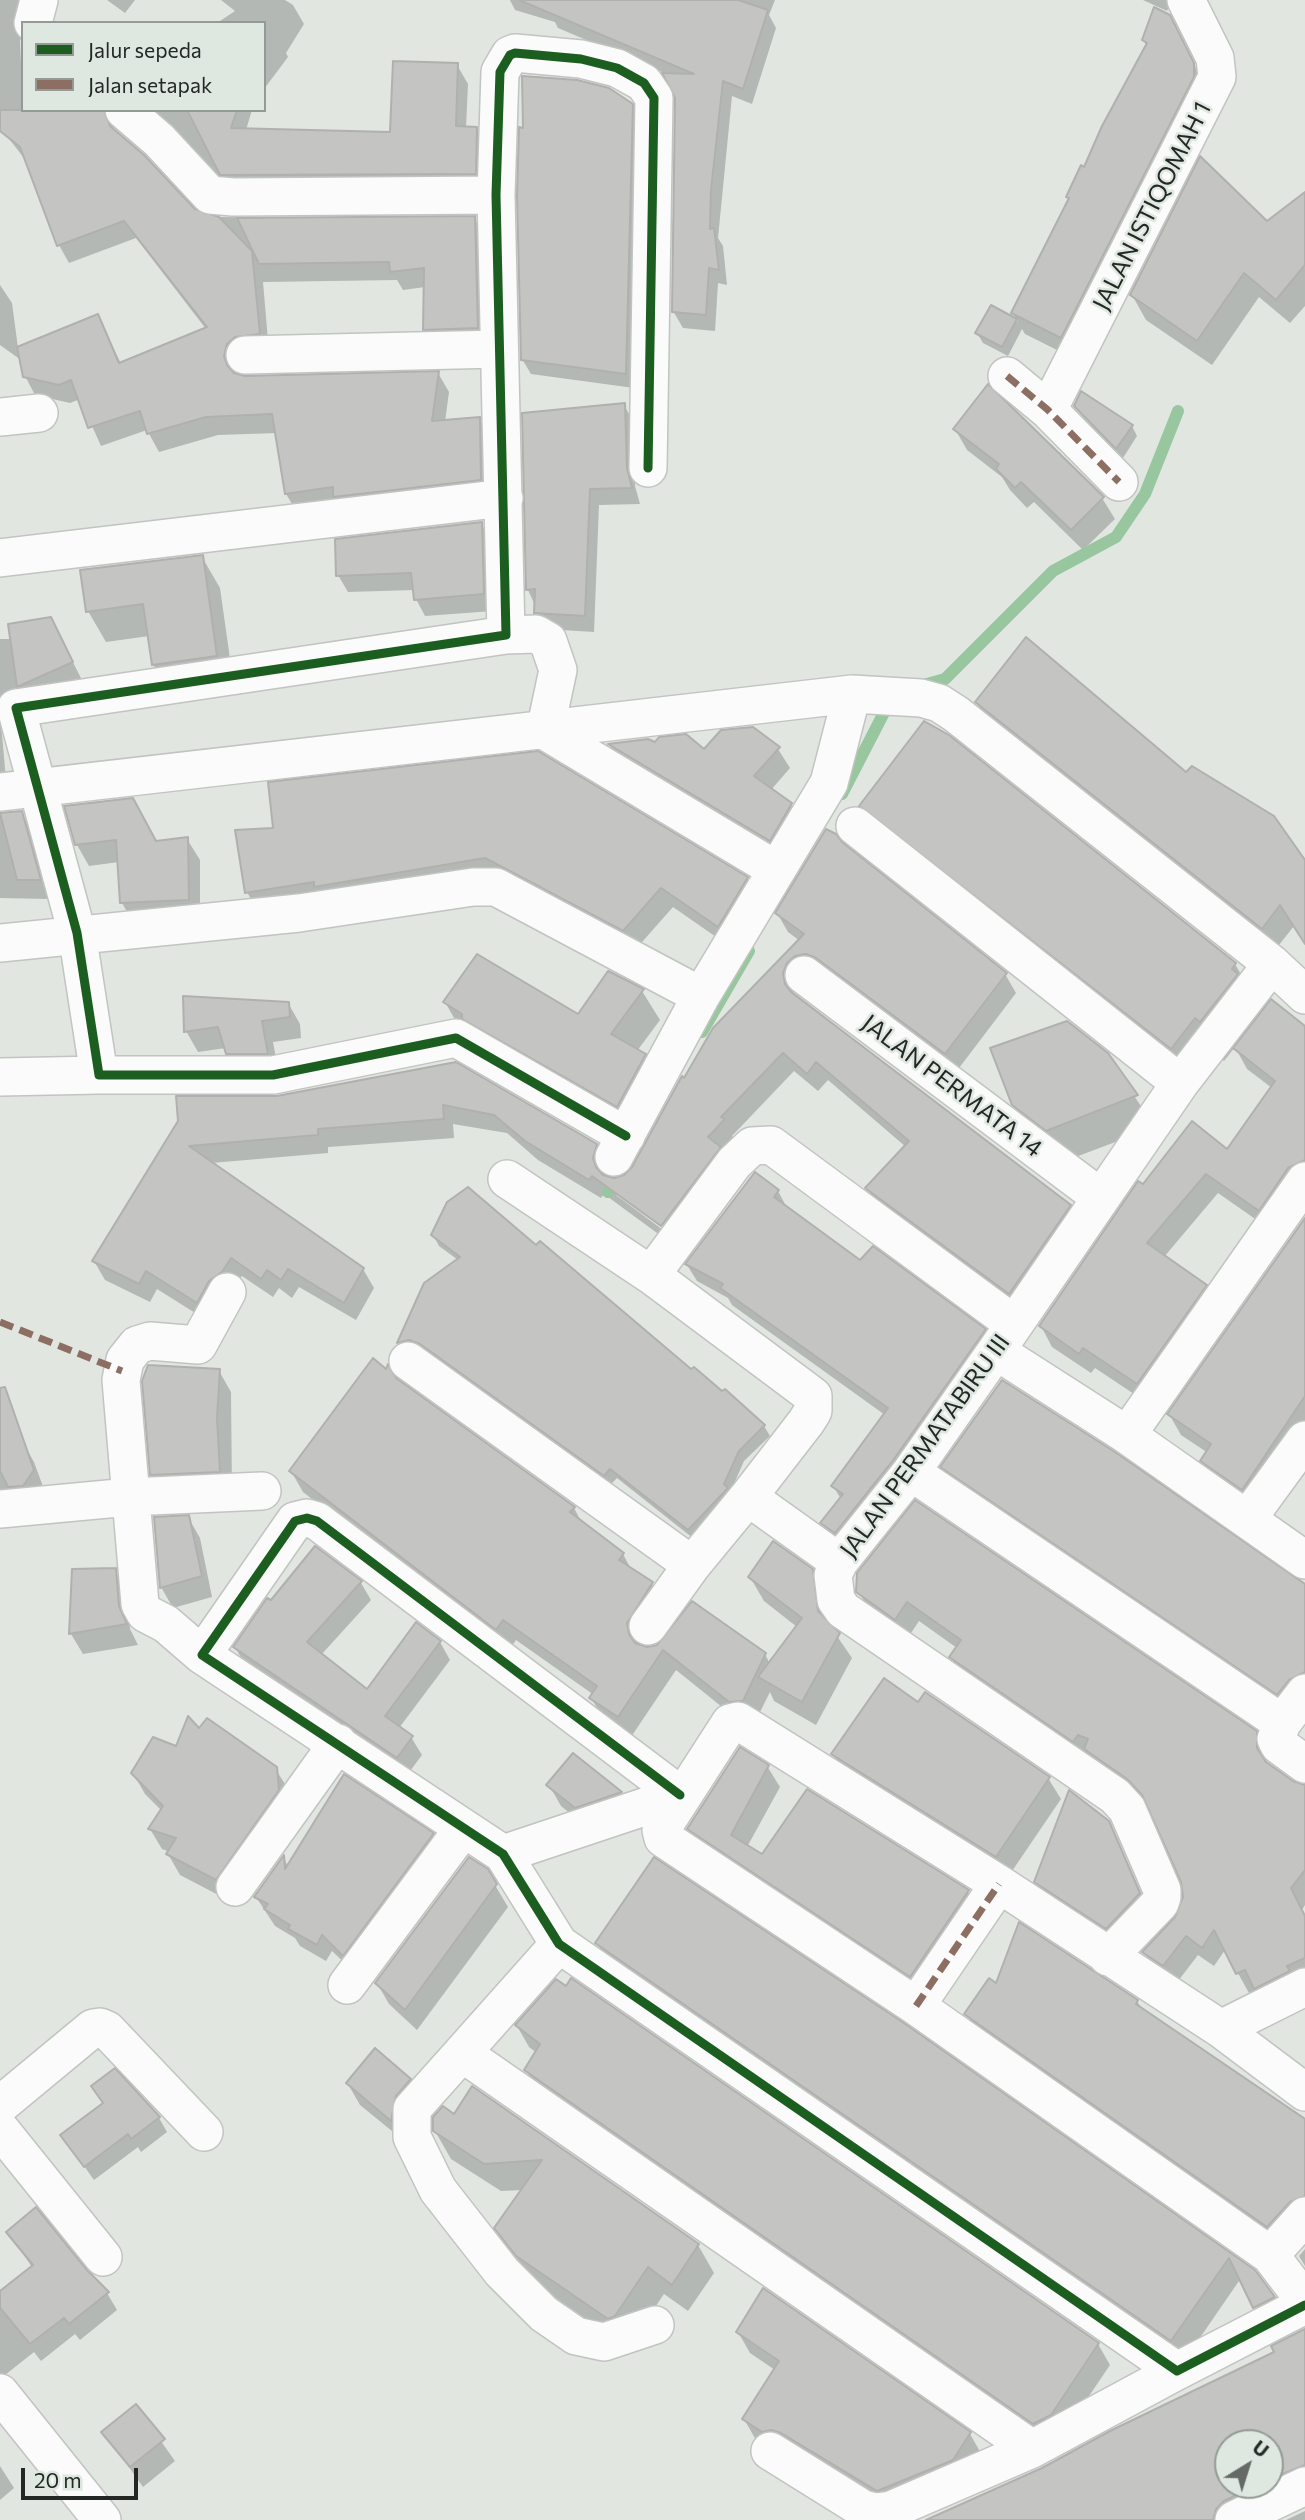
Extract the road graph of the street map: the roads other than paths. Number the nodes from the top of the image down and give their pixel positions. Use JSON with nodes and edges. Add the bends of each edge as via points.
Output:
{"nodes":[{"id":1,"x":39,"y":0,"type":"edge"},
{"id":2,"x":1186,"y":0,"type":"edge"},
{"id":3,"x":34,"y":21,"type":"edge"},
{"id":4,"x":126,"y":112,"type":"edge"},
{"id":5,"x":496,"y":195,"type":"junction"},
{"id":6,"x":499,"y":349,"type":"junction"},
{"id":7,"x":245,"y":355,"type":"dead end"},
{"id":8,"x":1007,"y":376,"type":"dead end"},
{"id":9,"x":1048,"y":410,"type":"junction"},
{"id":10,"x":39,"y":413,"type":"dead end"},
{"id":11,"x":0,"y":417,"type":"edge"},
{"id":12,"x":648,"y":468,"type":"dead end"},
{"id":13,"x":1119,"y":482,"type":"dead end"},
{"id":14,"x":504,"y":498,"type":"junction"},
{"id":15,"x":0,"y":558,"type":"edge"},
{"id":16,"x":506,"y":635,"type":"junction"},
{"id":17,"x":852,"y":694,"type":"junction"},
{"id":18,"x":5,"y":704,"type":"edge"},
{"id":19,"x":545,"y":731,"type":"junction"},
{"id":20,"x":37,"y":786,"type":"junction"},
{"id":21,"x":0,"y":792,"type":"edge"},
{"id":22,"x":855,"y":826,"type":"dead end"},
{"id":23,"x":775,"y":869,"type":"junction"},
{"id":24,"x":77,"y":933,"type":"junction"},
{"id":25,"x":0,"y":943,"type":"edge"},
{"id":26,"x":1272,"y":964,"type":"junction"},
{"id":27,"x":804,"y":975,"type":"dead end"},
{"id":28,"x":1305,"y":995,"type":"edge"},
{"id":29,"x":701,"y":996,"type":"junction"},
{"id":30,"x":99,"y":1075,"type":"junction"},
{"id":31,"x":0,"y":1077,"type":"edge"},
{"id":32,"x":1180,"y":1083,"type":"junction"},
{"id":33,"x":507,"y":1179,"type":"dead end"},
{"id":34,"x":1305,"y":1181,"type":"edge"},
{"id":35,"x":1100,"y":1197,"type":"junction"},
{"id":36,"x":650,"y":1275,"type":"junction"},
{"id":37,"x":228,"y":1292,"type":"dead end"},
{"id":38,"x":1005,"y":1338,"type":"junction"},
{"id":39,"x":408,"y":1361,"type":"dead end"},
{"id":40,"x":1127,"y":1435,"type":"junction"},
{"id":41,"x":1305,"y":1440,"type":"edge"},
{"id":42,"x":911,"y":1472,"type":"junction"},
{"id":43,"x":262,"y":1491,"type":"dead end"},
{"id":44,"x":129,"y":1497,"type":"junction"},
{"id":45,"x":748,"y":1497,"type":"junction"},
{"id":46,"x":0,"y":1509,"type":"edge"},
{"id":47,"x":1248,"y":1518,"type":"junction"},
{"id":48,"x":1305,"y":1560,"type":"edge"},
{"id":49,"x":839,"y":1562,"type":"junction"},
{"id":50,"x":692,"y":1565,"type":"junction"},
{"id":51,"x":648,"y":1626,"type":"dead end"},
{"id":52,"x":202,"y":1655,"type":"junction"},
{"id":53,"x":1305,"y":1693,"type":"edge"},
{"id":54,"x":1282,"y":1723,"type":"junction"},
{"id":55,"x":338,"y":1743,"type":"junction"},
{"id":56,"x":1305,"y":1764,"type":"edge"},
{"id":57,"x":680,"y":1795,"type":"junction"},
{"id":58,"x":463,"y":1829,"type":"junction"},
{"id":59,"x":503,"y":1854,"type":"junction"},
{"id":60,"x":999,"y":1884,"type":"junction"},
{"id":61,"x":235,"y":1886,"type":"dead end"},
{"id":62,"x":559,"y":1944,"type":"junction"},
{"id":63,"x":1108,"y":1957,"type":"junction"},
{"id":64,"x":346,"y":1985,"type":"dead end"},
{"id":65,"x":1305,"y":1987,"type":"edge"},
{"id":66,"x":916,"y":2006,"type":"junction"},
{"id":67,"x":1221,"y":2029,"type":"junction"},
{"id":68,"x":462,"y":2053,"type":"junction"},
{"id":69,"x":1305,"y":2091,"type":"edge"},
{"id":70,"x":0,"y":2105,"type":"edge"},
{"id":71,"x":0,"y":2129,"type":"edge"},
{"id":72,"x":204,"y":2132,"type":"dead end"},
{"id":73,"x":1305,"y":2216,"type":"edge"},
{"id":74,"x":1270,"y":2255,"type":"junction"},
{"id":75,"x":103,"y":2257,"type":"dead end"},
{"id":76,"x":1305,"y":2303,"type":"edge"},
{"id":77,"x":655,"y":2325,"type":"dead end"},
{"id":78,"x":1177,"y":2371,"type":"junction"},
{"id":79,"x":0,"y":2393,"type":"edge"},
{"id":80,"x":1032,"y":2449,"type":"junction"},
{"id":81,"x":770,"y":2451,"type":"dead end"},
{"id":82,"x":1305,"y":2486,"type":"edge"},
{"id":83,"x":102,"y":2520,"type":"edge"},
{"id":84,"x":1234,"y":2520,"type":"edge"}],
"edges":[{"from":1,"to":3,"type":"street"},
{"from":2,"to":9,"type":"street","name":"JALAN ISTIQOMAH 1","via":[[1215,58],[1217,77]]},
{"from":4,"to":5,"type":"street","via":[[210,195]]},
{"from":5,"to":6,"type":"street"},
{"from":5,"to":12,"type":"street","via":[[500,72],[510,55],[538,53],[605,65],[627,72],[651,91],[656,107],[649,251]]},
{"from":6,"to":7,"type":"street"},
{"from":6,"to":14,"type":"street"},
{"from":8,"to":9,"type":"street"},
{"from":9,"to":13,"type":"street"},
{"from":10,"to":11,"type":"street"},
{"from":14,"to":15,"type":"street"},
{"from":14,"to":16,"type":"street"},
{"from":16,"to":18,"type":"street"},
{"from":16,"to":19,"type":"street","via":[[536,634],[548,641],[558,670]]},
{"from":17,"to":19,"type":"street"},
{"from":17,"to":23,"type":"street","via":[[829,782]]},
{"from":17,"to":26,"type":"street","via":[[939,703]]},
{"from":18,"to":20,"type":"street"},
{"from":19,"to":20,"type":"street"},
{"from":19,"to":23,"type":"street"},
{"from":20,"to":21,"type":"street"},
{"from":20,"to":24,"type":"street"},
{"from":22,"to":32,"type":"street"},
{"from":23,"to":29,"type":"street"},
{"from":24,"to":25,"type":"street"},
{"from":24,"to":29,"type":"street","via":[[299,913],[496,887]]},
{"from":24,"to":30,"type":"street"},
{"from":26,"to":28,"type":"street"},
{"from":26,"to":32,"type":"street","name":"JALAN PERMATABIRU III"},
{"from":27,"to":35,"type":"street","name":"JALAN PERMATA 14"},
{"from":29,"to":30,"type":"street","via":[[620,1146],[456,1038],[273,1075]]},
{"from":30,"to":31,"type":"street"},
{"from":32,"to":35,"type":"street","name":"JALAN PERMATABIRU III"},
{"from":33,"to":36,"type":"street"},
{"from":34,"to":40,"type":"street"},
{"from":35,"to":38,"type":"street","name":"JALAN PERMATABIRU III"},
{"from":36,"to":38,"type":"street","via":[[734,1163],[752,1146],[771,1145]]},
{"from":36,"to":45,"type":"street","via":[[813,1396],[813,1410],[806,1422]]},
{"from":37,"to":44,"type":"street","via":[[198,1345],[150,1341],[130,1351],[125,1360],[121,1380]]},
{"from":38,"to":40,"type":"street"},
{"from":38,"to":42,"type":"street","name":"JALAN PERMATABIRU III"},
{"from":39,"to":50,"type":"street"},
{"from":40,"to":47,"type":"street"},
{"from":41,"to":47,"type":"street"},
{"from":42,"to":49,"type":"street","name":"JALAN PERMATABIRU III"},
{"from":42,"to":54,"type":"street"},
{"from":43,"to":44,"type":"street"},
{"from":44,"to":46,"type":"street"},
{"from":44,"to":52,"type":"street","via":[[142,1609]]},
{"from":45,"to":49,"type":"street"},
{"from":45,"to":50,"type":"street"},
{"from":47,"to":48,"type":"street"},
{"from":49,"to":63,"type":"street","name":"JALAN PERMATABIRU III","via":[[834,1589],[843,1609],[1115,1796],[1127,1809],[1162,1897]]},
{"from":50,"to":51,"type":"street"},
{"from":52,"to":55,"type":"street"},
{"from":52,"to":57,"type":"street","via":[[295,1521],[307,1518],[317,1521]]},
{"from":53,"to":54,"type":"street"},
{"from":54,"to":56,"type":"street","via":[[1276,1739],[1279,1745]]},
{"from":55,"to":58,"type":"street"},
{"from":55,"to":61,"type":"street"},
{"from":57,"to":59,"type":"street"},
{"from":57,"to":60,"type":"street","via":[[730,1723],[738,1721]]},
{"from":57,"to":66,"type":"street","via":[[661,1830],[663,1838]]},
{"from":58,"to":59,"type":"street"},
{"from":58,"to":64,"type":"street"},
{"from":59,"to":62,"type":"street"},
{"from":60,"to":63,"type":"street"},
{"from":60,"to":66,"type":"street"},
{"from":62,"to":68,"type":"street"},
{"from":62,"to":78,"type":"street"},
{"from":63,"to":67,"type":"street"},
{"from":65,"to":67,"type":"street"},
{"from":66,"to":74,"type":"street"},
{"from":67,"to":69,"type":"street"},
{"from":68,"to":77,"type":"street","via":[[412,2109],[412,2137],[438,2190],[502,2272],[544,2314],[576,2336],[604,2342]]},
{"from":68,"to":80,"type":"street"},
{"from":70,"to":72,"type":"street","via":[[93,2028],[100,2027]]},
{"from":71,"to":75,"type":"street"},
{"from":73,"to":74,"type":"street"},
{"from":74,"to":76,"type":"street"},
{"from":76,"to":78,"type":"street"},
{"from":78,"to":80,"type":"street"},
{"from":79,"to":83,"type":"street"},
{"from":80,"to":81,"type":"street","via":[[891,2510],[876,2512],[863,2509]]},
{"from":82,"to":84,"type":"street"}]}
